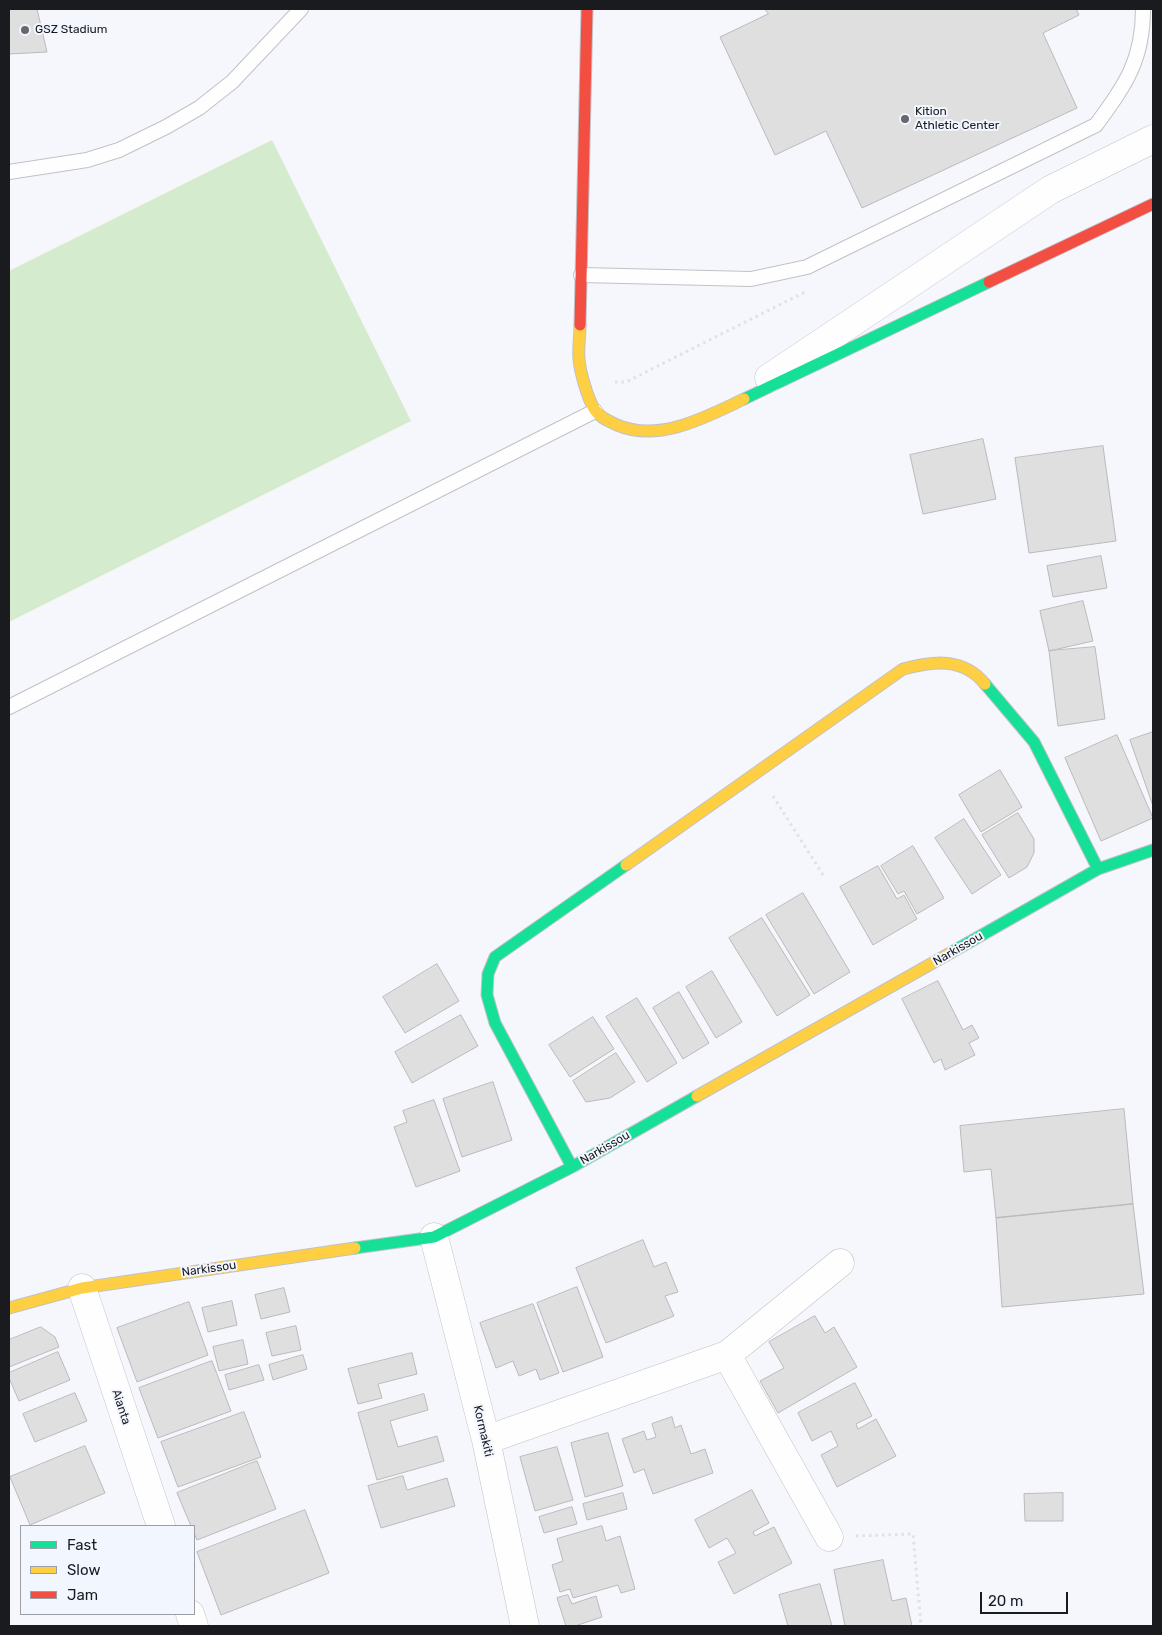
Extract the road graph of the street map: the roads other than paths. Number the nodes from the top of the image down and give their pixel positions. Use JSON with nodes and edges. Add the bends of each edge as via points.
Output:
{"nodes":[{"id":1,"x":301,"y":9,"type":"edge"},
{"id":2,"x":587,"y":9,"type":"edge"},
{"id":3,"x":1143,"y":9,"type":"edge"},
{"id":4,"x":1153,"y":139,"type":"edge"},
{"id":5,"x":9,"y":172,"type":"edge"},
{"id":6,"x":1153,"y":204,"type":"edge"},
{"id":7,"x":581,"y":274,"type":"junction"},
{"id":8,"x":595,"y":411,"type":"junction"},
{"id":9,"x":720,"y":411,"type":"junction"},
{"id":10,"x":9,"y":706,"type":"edge"},
{"id":11,"x":1153,"y":850,"type":"edge"},
{"id":12,"x":1098,"y":869,"type":"junction"},
{"id":13,"x":572,"y":1167,"type":"junction"},
{"id":14,"x":434,"y":1238,"type":"junction"},
{"id":15,"x":840,"y":1263,"type":"dead end"},
{"id":16,"x":82,"y":1288,"type":"junction"},
{"id":17,"x":9,"y":1308,"type":"edge"},
{"id":18,"x":727,"y":1355,"type":"junction"},
{"id":19,"x":486,"y":1440,"type":"junction"},
{"id":20,"x":161,"y":1525,"type":"edge"},
{"id":21,"x":830,"y":1537,"type":"road end"},
{"id":22,"x":525,"y":1626,"type":"edge"}],
"edges":[{"from":1,"to":5,"type":"lane","via":[[232,82],[166,128],[120,150],[87,160]]},
{"from":2,"to":7,"type":"street"},
{"from":3,"to":7,"type":"lane","via":[[1143,30],[1137,57],[1123,87],[1096,125],[807,267],[751,279]]},
{"from":4,"to":9,"type":"street","via":[[1050,190]]},
{"from":6,"to":9,"type":"street"},
{"from":7,"to":8,"type":"street","via":[[579,361]]},
{"from":8,"to":9,"type":"street","via":[[620,427],[647,432],[677,428]]},
{"from":8,"to":10,"type":"lane"},
{"from":11,"to":12,"type":"street","name":"Narkissou"},
{"from":12,"to":13,"type":"street","name":"Narkissou"},
{"from":12,"to":13,"type":"street","via":[[1034,742],[976,673],[950,663],[926,663],[903,669],[495,957],[488,974],[487,995],[495,1023]]},
{"from":13,"to":14,"type":"street","name":"Narkissou"},
{"from":14,"to":16,"type":"street","name":"Narkissou"},
{"from":14,"to":19,"type":"street","name":"Kormakiti"},
{"from":15,"to":18,"type":"street"},
{"from":16,"to":17,"type":"street","name":"Narkissou"},
{"from":16,"to":20,"type":"street","name":"Aianta"},
{"from":18,"to":19,"type":"street"},
{"from":18,"to":21,"type":"street"},
{"from":19,"to":22,"type":"street","name":"Kormakiti"}]}
